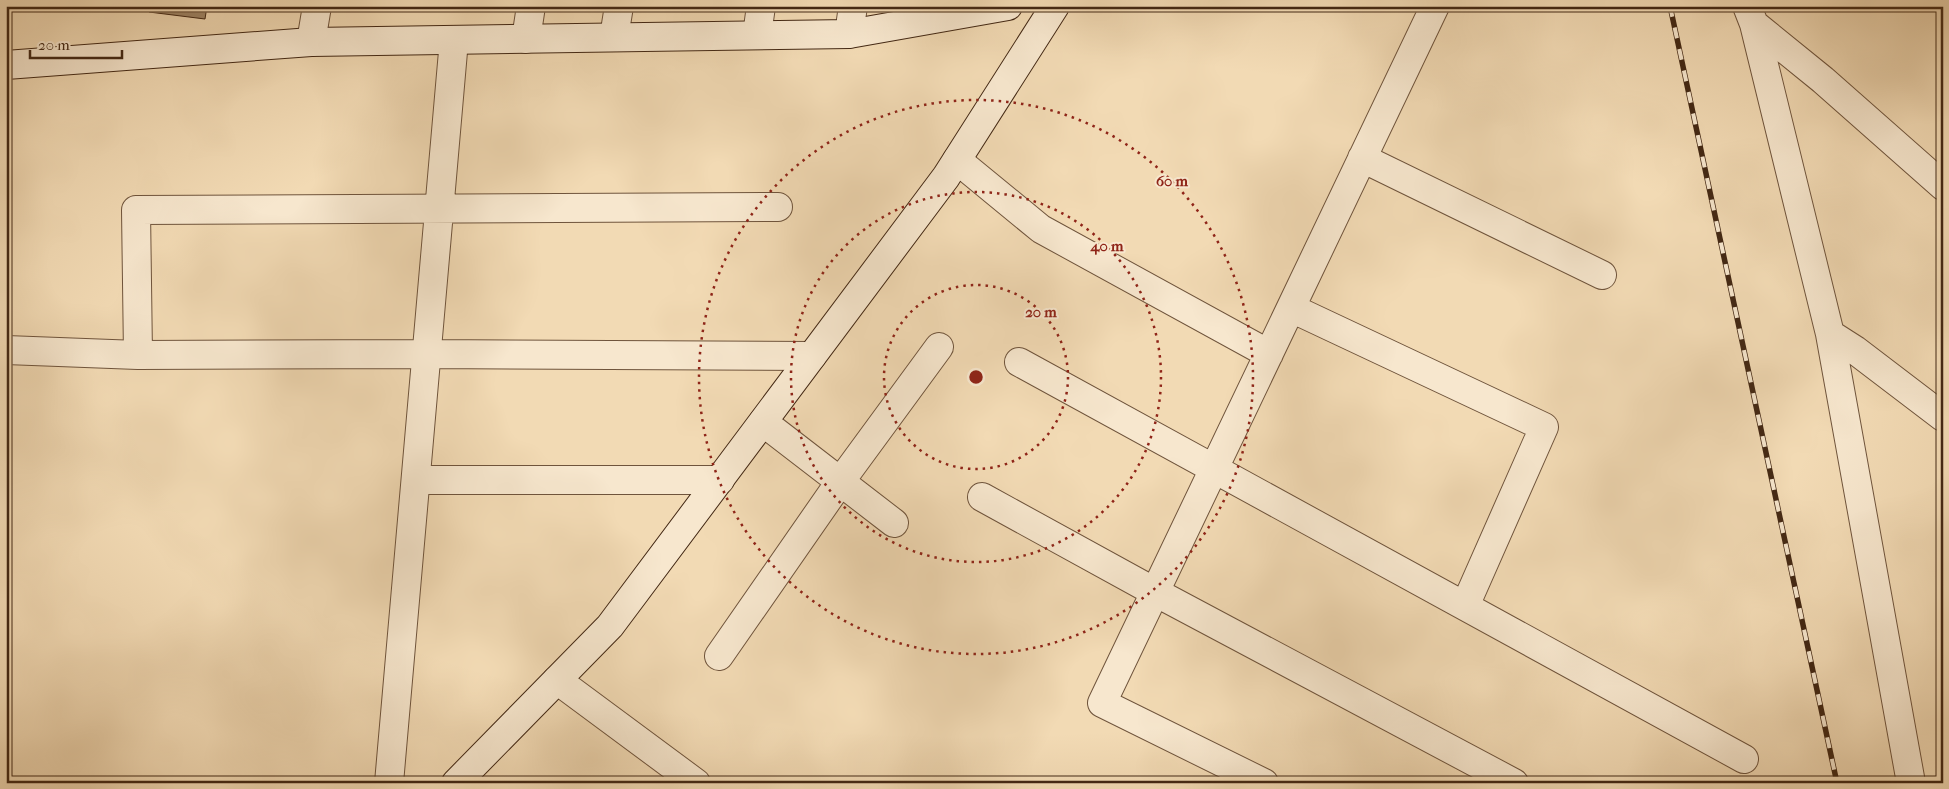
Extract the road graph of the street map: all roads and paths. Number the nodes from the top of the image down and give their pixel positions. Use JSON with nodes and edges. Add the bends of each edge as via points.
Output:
{"nodes":[{"id":1,"x":317,"y":6,"type":"edge"},
{"id":2,"x":531,"y":6,"type":"edge"},
{"id":3,"x":619,"y":6,"type":"edge"},
{"id":4,"x":761,"y":6,"type":"edge"},
{"id":5,"x":853,"y":6,"type":"edge"},
{"id":6,"x":1008,"y":6,"type":"edge"},
{"id":7,"x":1055,"y":6,"type":"edge"},
{"id":8,"x":1434,"y":6,"type":"edge"},
{"id":9,"x":1750,"y":15,"type":"edge"},
{"id":10,"x":849,"y":34,"type":"junction"},
{"id":11,"x":757,"y":35,"type":"junction"},
{"id":12,"x":614,"y":37,"type":"junction"},
{"id":13,"x":526,"y":38,"type":"junction"},
{"id":14,"x":454,"y":40,"type":"junction"},
{"id":15,"x":311,"y":42,"type":"junction"},
{"id":16,"x":6,"y":65,"type":"edge"},
{"id":17,"x":1362,"y":158,"type":"junction"},
{"id":18,"x":957,"y":160,"type":"junction"},
{"id":19,"x":1943,"y":186,"type":"edge"},
{"id":20,"x":778,"y":207,"type":"dead end"},
{"id":21,"x":439,"y":208,"type":"junction"},
{"id":22,"x":1602,"y":275,"type":"dead end"},
{"id":23,"x":1291,"y":308,"type":"junction"},
{"id":24,"x":1830,"y":334,"type":"junction"},
{"id":25,"x":938,"y":347,"type":"dead end"},
{"id":26,"x":6,"y":350,"type":"edge"},
{"id":27,"x":427,"y":354,"type":"junction"},
{"id":28,"x":1269,"y":354,"type":"junction"},
{"id":29,"x":138,"y":355,"type":"junction"},
{"id":30,"x":812,"y":356,"type":"junction"},
{"id":31,"x":1019,"y":362,"type":"dead end"},
{"id":32,"x":1943,"y":417,"type":"edge"},
{"id":33,"x":763,"y":422,"type":"junction"},
{"id":34,"x":1214,"y":468,"type":"junction"},
{"id":35,"x":416,"y":480,"type":"junction"},
{"id":36,"x":720,"y":480,"type":"junction"},
{"id":37,"x":840,"y":482,"type":"junction"},
{"id":38,"x":982,"y":497,"type":"dead end"},
{"id":39,"x":894,"y":524,"type":"dead end"},
{"id":40,"x":1155,"y":592,"type":"junction"},
{"id":41,"x":1466,"y":606,"type":"junction"},
{"id":42,"x":719,"y":656,"type":"dead end"},
{"id":43,"x":556,"y":680,"type":"junction"},
{"id":44,"x":1744,"y":759,"type":"dead end"},
{"id":45,"x":389,"y":783,"type":"edge"},
{"id":46,"x":456,"y":783,"type":"edge"},
{"id":47,"x":696,"y":783,"type":"edge"},
{"id":48,"x":1264,"y":783,"type":"edge"},
{"id":49,"x":1514,"y":783,"type":"edge"},
{"id":50,"x":1912,"y":783,"type":"edge"}],
"edges":[{"from":1,"to":15,"type":"street"},
{"from":2,"to":13,"type":"street"},
{"from":3,"to":12,"type":"street"},
{"from":4,"to":11,"type":"street"},
{"from":5,"to":10,"type":"street"},
{"from":6,"to":10,"type":"street"},
{"from":7,"to":18,"type":"street"},
{"from":8,"to":17,"type":"street"},
{"from":9,"to":19,"type":"street"},
{"from":9,"to":24,"type":"street"},
{"from":10,"to":11,"type":"street"},
{"from":11,"to":12,"type":"street"},
{"from":12,"to":13,"type":"street"},
{"from":13,"to":14,"type":"street"},
{"from":14,"to":15,"type":"street"},
{"from":14,"to":21,"type":"street"},
{"from":15,"to":16,"type":"street"},
{"from":17,"to":22,"type":"street"},
{"from":17,"to":23,"type":"street"},
{"from":18,"to":28,"type":"street","via":[[1041,229]]},
{"from":18,"to":30,"type":"street"},
{"from":20,"to":21,"type":"street"},
{"from":21,"to":27,"type":"street"},
{"from":21,"to":29,"type":"street","via":[[136,210]]},
{"from":23,"to":28,"type":"street"},
{"from":23,"to":41,"type":"street","via":[[1544,427]]},
{"from":24,"to":32,"type":"street"},
{"from":24,"to":50,"type":"street"},
{"from":25,"to":37,"type":"street"},
{"from":26,"to":29,"type":"street"},
{"from":27,"to":29,"type":"street"},
{"from":27,"to":30,"type":"street"},
{"from":27,"to":35,"type":"street"},
{"from":28,"to":34,"type":"street"},
{"from":30,"to":33,"type":"street"},
{"from":31,"to":34,"type":"street"},
{"from":33,"to":36,"type":"street"},
{"from":33,"to":37,"type":"street"},
{"from":34,"to":40,"type":"street"},
{"from":34,"to":41,"type":"street"},
{"from":35,"to":36,"type":"street"},
{"from":35,"to":45,"type":"street"},
{"from":36,"to":43,"type":"street","via":[[610,626]]},
{"from":37,"to":39,"type":"street"},
{"from":37,"to":42,"type":"street"},
{"from":38,"to":40,"type":"street"},
{"from":40,"to":48,"type":"street","via":[[1102,703]]},
{"from":40,"to":49,"type":"street"},
{"from":41,"to":44,"type":"street"},
{"from":43,"to":46,"type":"street"},
{"from":43,"to":47,"type":"street"}]}
